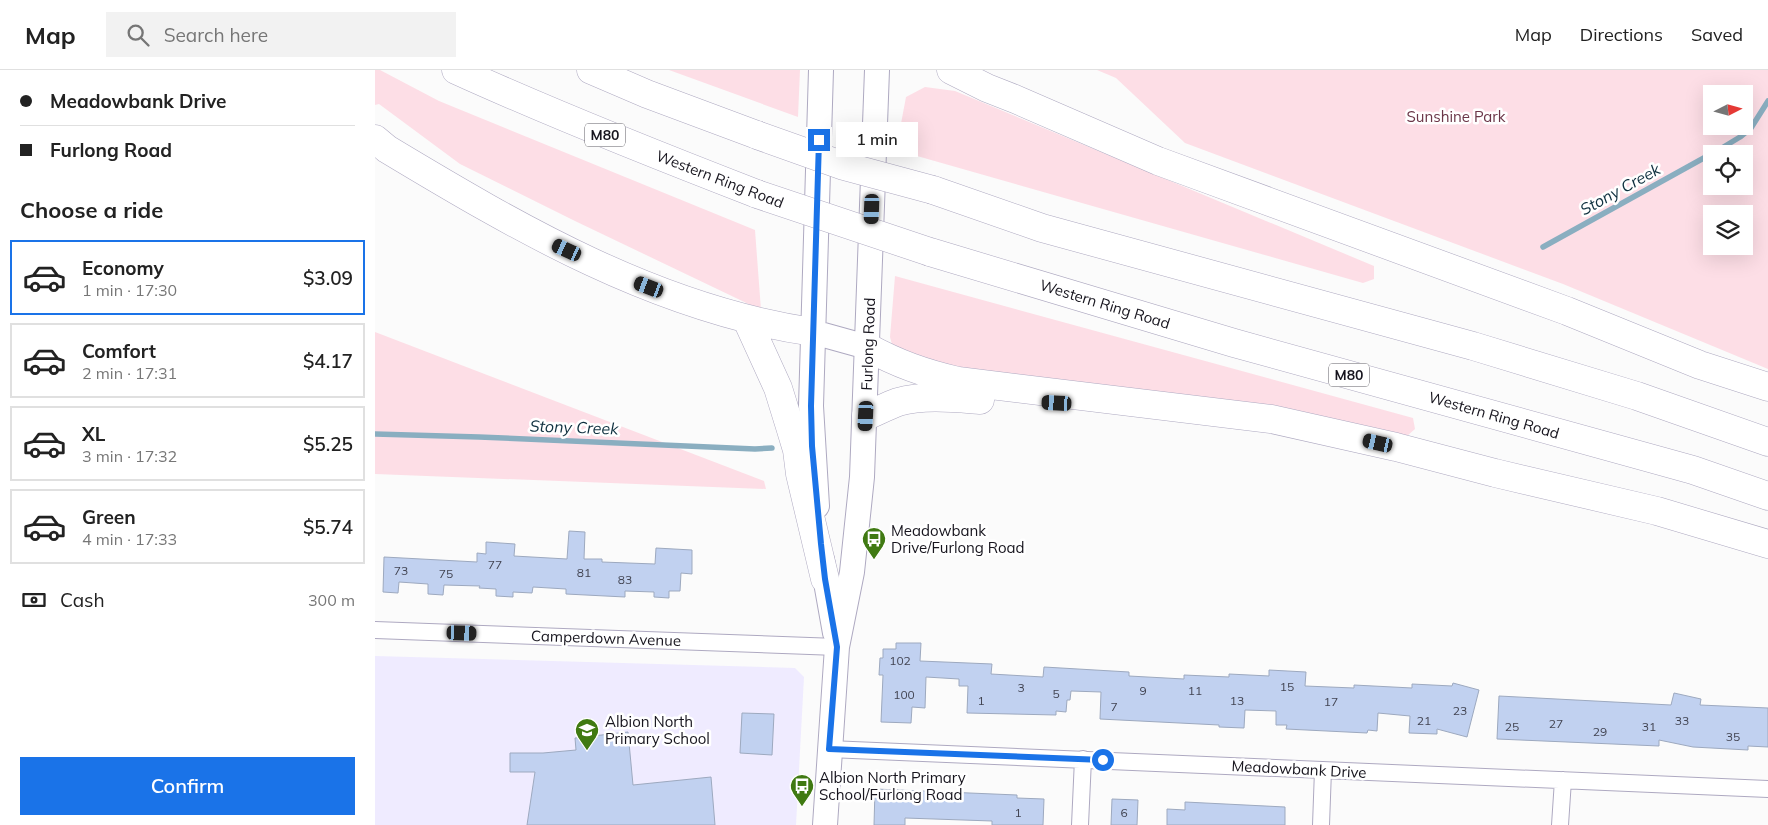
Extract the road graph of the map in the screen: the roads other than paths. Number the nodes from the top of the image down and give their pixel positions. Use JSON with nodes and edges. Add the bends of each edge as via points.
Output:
{"nodes":[{"id":1,"x":456,"y":70,"type":"edge"},
{"id":2,"x":591,"y":70,"type":"edge"},
{"id":3,"x":821,"y":70,"type":"edge"},
{"id":4,"x":877,"y":70,"type":"edge"},
{"id":5,"x":951,"y":70,"type":"edge"},
{"id":6,"x":972,"y":70,"type":"edge"},
{"id":7,"x":1015,"y":99,"type":"junction"},
{"id":8,"x":375,"y":139,"type":"edge"},
{"id":9,"x":747,"y":320,"type":"junction"},
{"id":10,"x":813,"y":332,"type":"junction"},
{"id":11,"x":867,"y":348,"type":"junction"},
{"id":12,"x":1768,"y":387,"type":"edge"},
{"id":13,"x":1171,"y":408,"type":"junction"},
{"id":14,"x":866,"y":416,"type":"junction"},
{"id":15,"x":1768,"y":442,"type":"edge"},
{"id":16,"x":1768,"y":496,"type":"edge"},
{"id":17,"x":1768,"y":544,"type":"edge"},
{"id":18,"x":825,"y":579,"type":"junction"},
{"id":19,"x":375,"y":630,"type":"edge"},
{"id":20,"x":837,"y":647,"type":"junction"},
{"id":21,"x":829,"y":749,"type":"junction"},
{"id":22,"x":1083,"y":759,"type":"junction"},
{"id":23,"x":1323,"y":770,"type":"junction"},
{"id":24,"x":1563,"y":780,"type":"junction"},
{"id":25,"x":1768,"y":789,"type":"edge"},
{"id":26,"x":825,"y":825,"type":"edge"},
{"id":27,"x":1080,"y":825,"type":"edge"},
{"id":28,"x":1321,"y":825,"type":"edge"},
{"id":29,"x":1561,"y":825,"type":"edge"}],
"edges":[{"from":1,"to":16,"type":"highway","name":"Western Ring Road","number":"M80","bridge":true,"via":[[614,139],[757,194],[930,252],[1234,343],[1693,470]]},
{"from":2,"to":15,"type":"highway","bridge":true,"via":[[647,94],[844,166],[933,190],[1042,228],[1473,346],[1619,390]]},
{"from":3,"to":10,"type":"street","name":"Furlong Road"},
{"from":4,"to":11,"type":"street","name":"Furlong Road"},
{"from":5,"to":7,"type":"highway"},
{"from":6,"to":7,"type":"highway"},
{"from":7,"to":12,"type":"highway","via":[[1158,161],[1567,311],[1700,365]]},
{"from":8,"to":9,"type":"highway","via":[[473,201],[551,243],[641,284]]},
{"from":9,"to":10,"type":"highway"},
{"from":9,"to":18,"type":"highway","via":[[778,388],[791,430]]},
{"from":10,"to":11,"type":"street"},
{"from":10,"to":18,"type":"street","name":"Furlong Road","via":[[812,446]]},
{"from":11,"to":13,"type":"highway","via":[[919,372],[958,381]]},
{"from":11,"to":14,"type":"street","name":"Furlong Road"},
{"from":13,"to":14,"type":"highway","via":[[938,397],[899,402]]},
{"from":13,"to":17,"type":"highway","via":[[1271,419],[1396,447],[1657,511]]},
{"from":14,"to":20,"type":"street","name":"Furlong Road","via":[[858,526]]},
{"from":18,"to":20,"type":"street","name":"Furlong Road"},
{"from":19,"to":20,"type":"street","name":"Camperdown Avenue"},
{"from":20,"to":21,"type":"street","name":"Furlong Road"},
{"from":21,"to":22,"type":"street","name":"Meadowbank Drive"},
{"from":21,"to":26,"type":"street","name":"Furlong Road"},
{"from":22,"to":23,"type":"street","name":"Meadowbank Drive"},
{"from":22,"to":27,"type":"street"},
{"from":23,"to":24,"type":"street","name":"Meadowbank Drive"},
{"from":23,"to":28,"type":"street"},
{"from":24,"to":25,"type":"street","name":"Meadowbank Drive"},
{"from":24,"to":29,"type":"street"}]}
